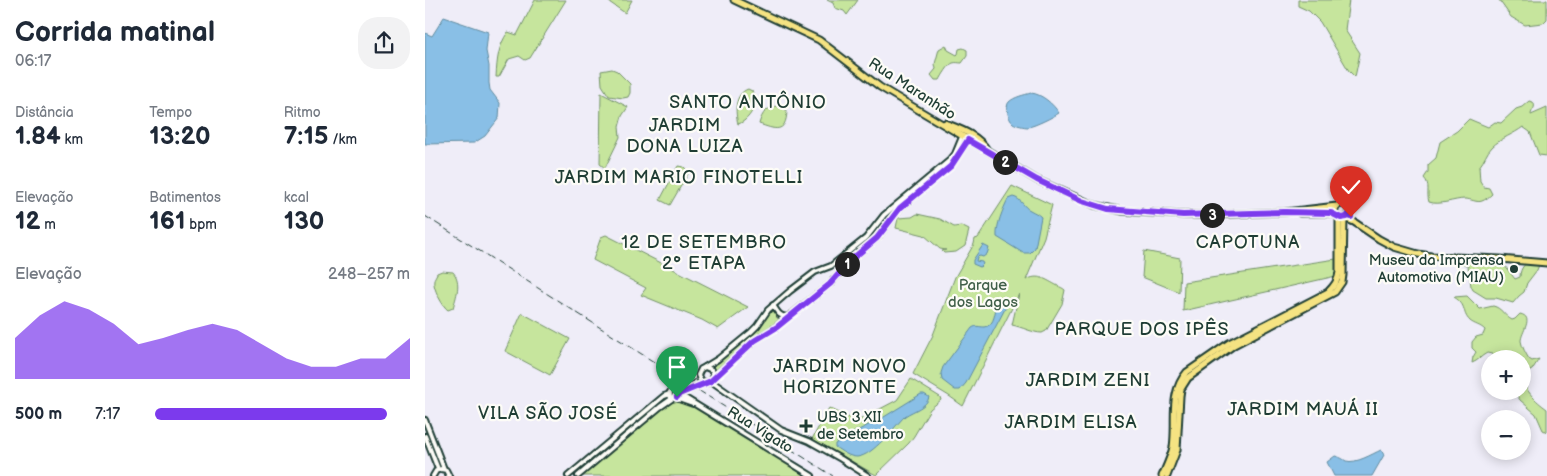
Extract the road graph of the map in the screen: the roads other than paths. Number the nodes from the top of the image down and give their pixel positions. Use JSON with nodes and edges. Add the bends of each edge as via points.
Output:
{"nodes":[{"id":1,"x":734,"y":0,"type":"edge"},
{"id":2,"x":963,"y":134,"type":"junction"},
{"id":3,"x":970,"y":134,"type":"junction"},
{"id":4,"x":968,"y":140,"type":"junction"},
{"id":5,"x":988,"y":152,"type":"junction"},
{"id":6,"x":1337,"y":206,"type":"junction"},
{"id":7,"x":1285,"y":212,"type":"junction"},
{"id":8,"x":1350,"y":212,"type":"junction"},
{"id":9,"x":1341,"y":217,"type":"junction"},
{"id":10,"x":879,"y":220,"type":"junction"},
{"id":11,"x":1354,"y":222,"type":"junction"},
{"id":12,"x":887,"y":225,"type":"junction"},
{"id":13,"x":1547,"y":263,"type":"edge"},
{"id":14,"x":1311,"y":300,"type":"junction"},
{"id":15,"x":773,"y":305,"type":"junction"},
{"id":16,"x":1309,"y":306,"type":"junction"},
{"id":17,"x":792,"y":316,"type":"junction"},
{"id":18,"x":1256,"y":332,"type":"junction"},
{"id":19,"x":1214,"y":353,"type":"junction"},
{"id":20,"x":1211,"y":361,"type":"junction"},
{"id":21,"x":705,"y":367,"type":"junction"},
{"id":22,"x":698,"y":372,"type":"junction"},
{"id":23,"x":708,"y":381,"type":"junction"},
{"id":24,"x":674,"y":389,"type":"junction"},
{"id":25,"x":669,"y":394,"type":"junction"},
{"id":26,"x":676,"y":396,"type":"junction"},
{"id":27,"x":1177,"y":417,"type":"junction"},
{"id":28,"x":425,"y":420,"type":"edge"},
{"id":29,"x":425,"y":436,"type":"edge"},
{"id":30,"x":438,"y":469,"type":"junction"},
{"id":31,"x":443,"y":469,"type":"junction"},
{"id":32,"x":433,"y":476,"type":"edge"},
{"id":33,"x":449,"y":476,"type":"edge"},
{"id":34,"x":568,"y":476,"type":"edge"},
{"id":35,"x":578,"y":476,"type":"edge"},
{"id":36,"x":811,"y":476,"type":"edge"},
{"id":37,"x":868,"y":476,"type":"edge"},
{"id":38,"x":1161,"y":476,"type":"edge"},
{"id":39,"x":1167,"y":476,"type":"edge"}],
"edges":[{"from":1,"to":2,"type":"main road","name":"Rua Maranhão","via":[[819,40],[880,87]]},
{"from":2,"to":3,"type":"main road"},
{"from":2,"to":4,"type":"main road","name":"Rua Maranhão"},
{"from":2,"to":10,"type":"street","via":[[950,160]]},
{"from":3,"to":4,"type":"main road"},
{"from":3,"to":5,"type":"main road"},
{"from":4,"to":5,"type":"main road","name":"Rua Maranhão"},
{"from":4,"to":12,"type":"street","via":[[951,166],[900,208]]},
{"from":5,"to":7,"type":"main road","name":"Rua Maranhão","via":[[1037,180],[1108,209],[1183,215]]},
{"from":6,"to":7,"type":"main road","name":"Rua Maranhão"},
{"from":6,"to":8,"type":"main road","via":[[1346,205]]},
{"from":6,"to":9,"type":"main road","via":[[1335,210]]},
{"from":7,"to":9,"type":"main road","name":"Rua Maranhão","via":[[1331,213]]},
{"from":8,"to":9,"type":"main road","via":[[1347,217]]},
{"from":8,"to":11,"type":"main road"},
{"from":9,"to":11,"type":"main road","name":"Rua Maranhão"},
{"from":9,"to":14,"type":"main road","via":[[1338,278],[1328,292]]},
{"from":9,"to":16,"type":"main road","via":[[1342,282],[1335,292]]},
{"from":10,"to":12,"type":"street"},
{"from":10,"to":15,"type":"street","via":[[865,238],[840,259],[815,272]]},
{"from":11,"to":13,"type":"main road","name":"Rua Maranhão","via":[[1379,240],[1418,254]]},
{"from":12,"to":17,"type":"street","via":[[834,280]]},
{"from":14,"to":16,"type":"main road"},
{"from":14,"to":18,"type":"main road"},
{"from":15,"to":17,"type":"street","via":[[779,315]]},
{"from":15,"to":21,"type":"street","via":[[751,332]]},
{"from":16,"to":18,"type":"main road"},
{"from":17,"to":23,"type":"street","via":[[754,341]]},
{"from":18,"to":19,"type":"main road"},
{"from":18,"to":20,"type":"main road"},
{"from":19,"to":20,"type":"main road"},
{"from":19,"to":27,"type":"main road","via":[[1187,372],[1179,383],[1175,398]]},
{"from":20,"to":27,"type":"main road","via":[[1184,383]]},
{"from":21,"to":22,"type":"street"},
{"from":21,"to":23,"type":"street","via":[[711,370]]},
{"from":22,"to":23,"type":"street","via":[[700,380]]},
{"from":22,"to":24,"type":"street","bridge":true},
{"from":23,"to":26,"type":"street","bridge":true},
{"from":23,"to":37,"type":"street","via":[[781,430],[809,441]]},
{"from":24,"to":25,"type":"street"},
{"from":24,"to":26,"type":"street"},
{"from":25,"to":26,"type":"street"},
{"from":25,"to":34,"type":"street"},
{"from":26,"to":35,"type":"street"},
{"from":26,"to":36,"type":"street","name":"Rua Vigato","via":[[726,421]]},
{"from":27,"to":38,"type":"main road","via":[[1173,448]]},
{"from":27,"to":39,"type":"main road","via":[[1177,450]]},
{"from":28,"to":31,"type":"street"},
{"from":29,"to":30,"type":"street"},
{"from":30,"to":31,"type":"street"},
{"from":30,"to":32,"type":"street"},
{"from":31,"to":33,"type":"street"}]}
